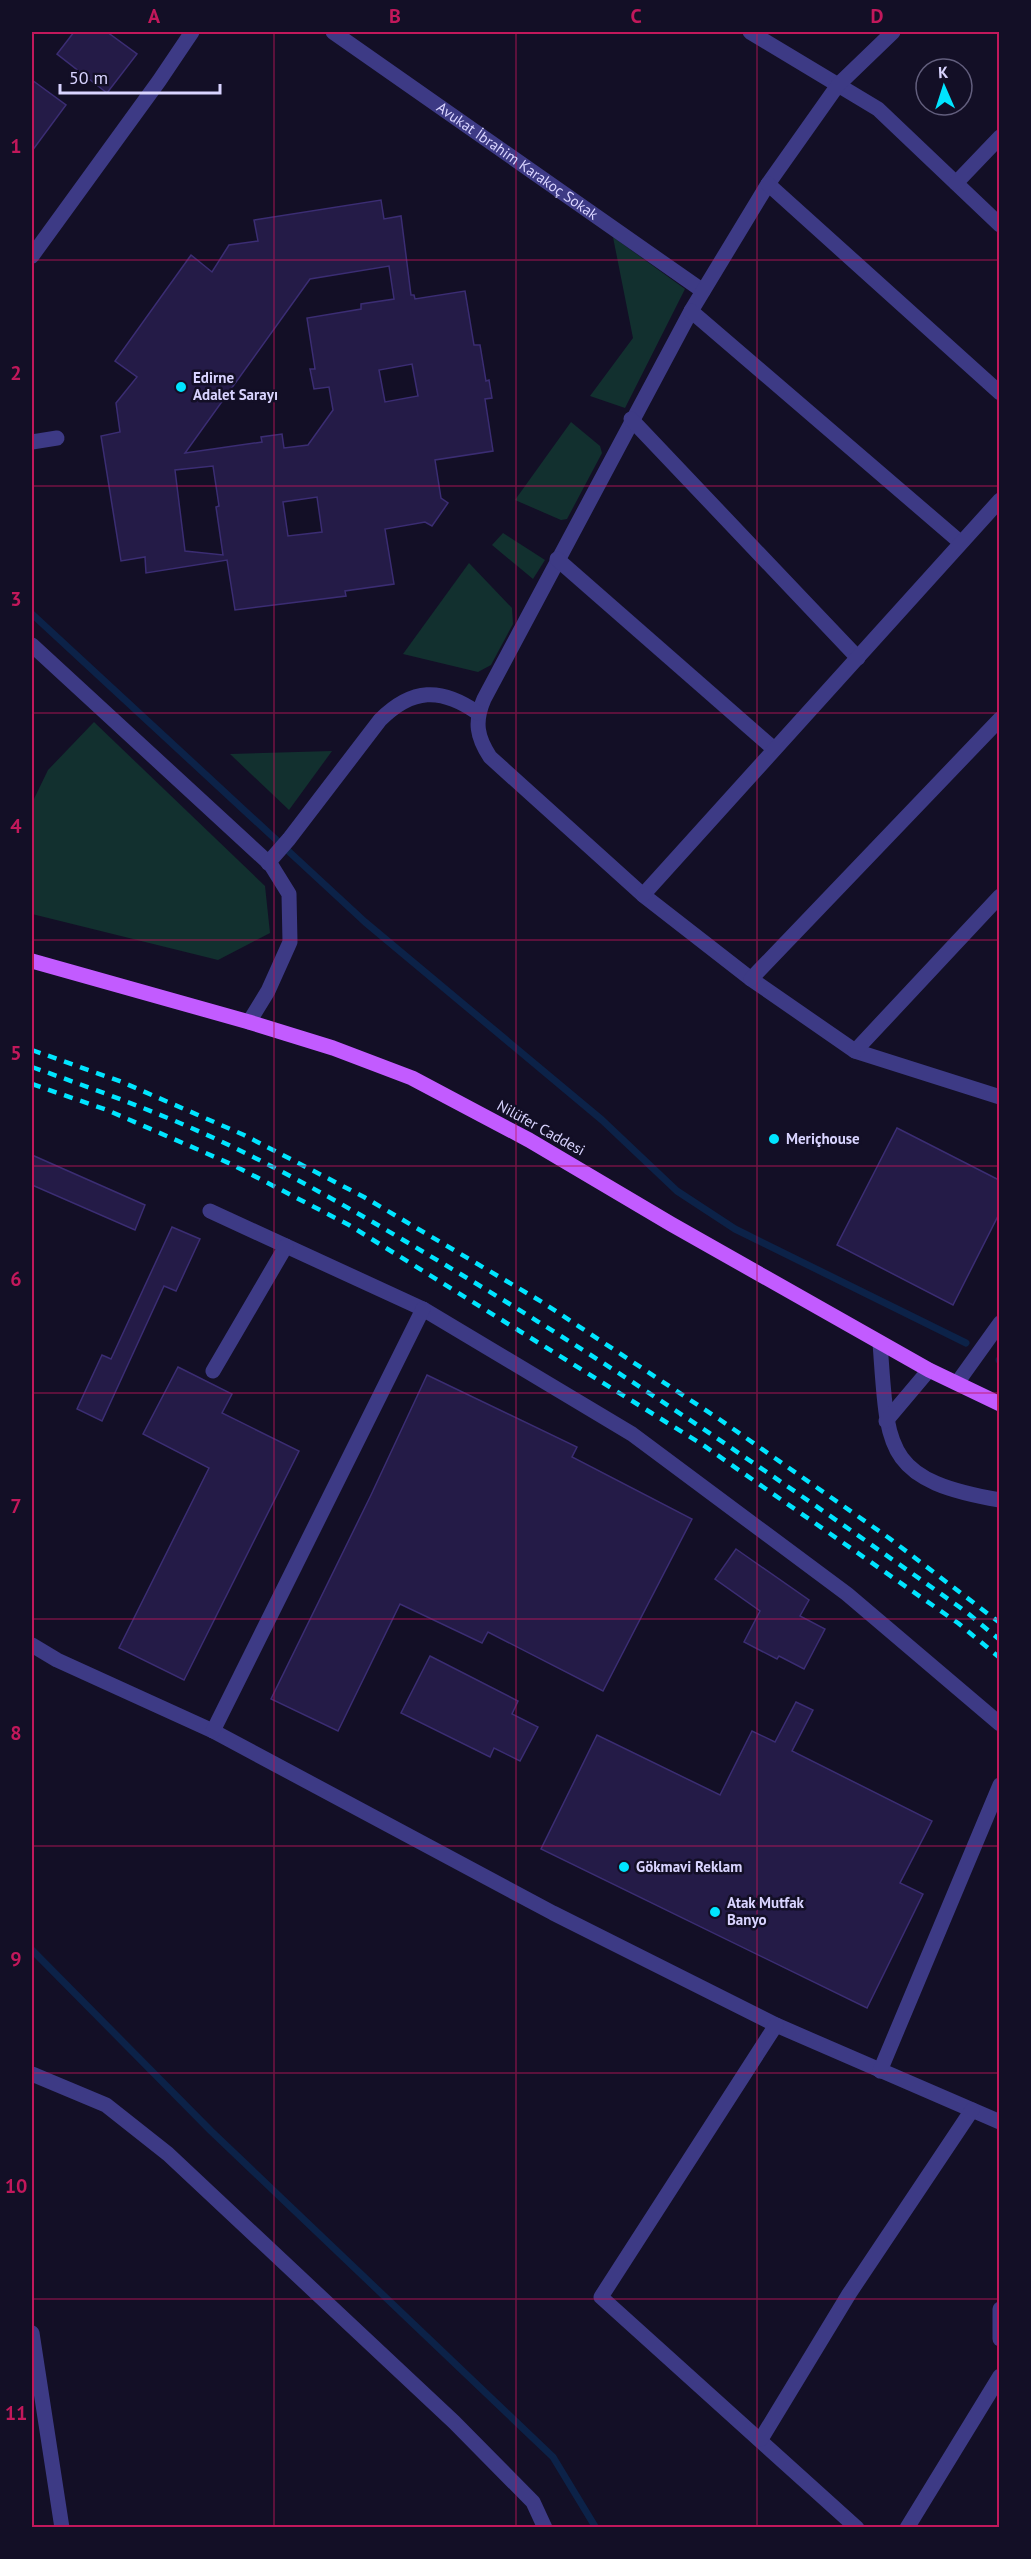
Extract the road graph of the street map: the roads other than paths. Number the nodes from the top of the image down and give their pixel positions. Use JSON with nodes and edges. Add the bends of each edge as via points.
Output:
{"nodes":[{"id":1,"x":192,"y":32,"type":"edge"},
{"id":2,"x":333,"y":32,"type":"edge"},
{"id":3,"x":750,"y":32,"type":"edge"},
{"id":4,"x":893,"y":32,"type":"edge"},
{"id":5,"x":838,"y":85,"type":"junction"},
{"id":6,"x":999,"y":138,"type":"edge"},
{"id":7,"x":956,"y":183,"type":"junction"},
{"id":8,"x":768,"y":184,"type":"junction"},
{"id":9,"x":999,"y":225,"type":"edge"},
{"id":10,"x":32,"y":256,"type":"edge"},
{"id":11,"x":703,"y":291,"type":"junction"},
{"id":12,"x":691,"y":311,"type":"junction"},
{"id":13,"x":999,"y":393,"type":"edge"},
{"id":14,"x":631,"y":419,"type":"junction"},
{"id":15,"x":57,"y":438,"type":"dead end"},
{"id":16,"x":32,"y":442,"type":"edge"},
{"id":17,"x":999,"y":500,"type":"edge"},
{"id":18,"x":960,"y":542,"type":"junction"},
{"id":19,"x":557,"y":559,"type":"junction"},
{"id":20,"x":32,"y":645,"type":"edge"},
{"id":21,"x":858,"y":658,"type":"junction"},
{"id":22,"x":478,"y":713,"type":"junction"},
{"id":23,"x":999,"y":719,"type":"edge"},
{"id":24,"x":774,"y":749,"type":"junction"},
{"id":25,"x":268,"y":862,"type":"junction"},
{"id":26,"x":643,"y":895,"type":"junction"},
{"id":27,"x":999,"y":896,"type":"edge"},
{"id":28,"x":32,"y":961,"type":"edge"},
{"id":29,"x":751,"y":979,"type":"junction"},
{"id":30,"x":249,"y":1022,"type":"junction"},
{"id":31,"x":855,"y":1051,"type":"junction"},
{"id":32,"x":997,"y":1093,"type":"edge"},
{"id":33,"x":210,"y":1211,"type":"dead end"},
{"id":34,"x":286,"y":1246,"type":"junction"},
{"id":35,"x":423,"y":1309,"type":"junction"},
{"id":36,"x":999,"y":1323,"type":"edge"},
{"id":37,"x":880,"y":1343,"type":"junction"},
{"id":38,"x":929,"y":1370,"type":"junction"},
{"id":39,"x":213,"y":1371,"type":"dead end"},
{"id":40,"x":957,"y":1383,"type":"junction"},
{"id":41,"x":999,"y":1404,"type":"edge"},
{"id":42,"x":886,"y":1421,"type":"junction"},
{"id":43,"x":999,"y":1500,"type":"edge"},
{"id":44,"x":32,"y":1645,"type":"edge"},
{"id":45,"x":999,"y":1724,"type":"edge"},
{"id":46,"x":213,"y":1731,"type":"junction"},
{"id":47,"x":999,"y":1785,"type":"edge"},
{"id":48,"x":776,"y":2025,"type":"junction"},
{"id":49,"x":880,"y":2071,"type":"junction"},
{"id":50,"x":32,"y":2074,"type":"edge"},
{"id":51,"x":972,"y":2110,"type":"junction"},
{"id":52,"x":999,"y":2122,"type":"edge"},
{"id":53,"x":999,"y":2309,"type":"edge"},
{"id":54,"x":32,"y":2333,"type":"edge"},
{"id":55,"x":999,"y":2339,"type":"edge"},
{"id":56,"x":999,"y":2376,"type":"edge"},
{"id":57,"x":760,"y":2439,"type":"junction"},
{"id":58,"x":62,"y":2528,"type":"edge"},
{"id":59,"x":545,"y":2528,"type":"edge"},
{"id":60,"x":857,"y":2528,"type":"edge"},
{"id":61,"x":907,"y":2528,"type":"edge"}],
"edges":[{"from":1,"to":10,"type":"street"},
{"from":2,"to":11,"type":"street","name":"Avukat İbrahim Karakoç Sokak"},
{"from":3,"to":5,"type":"street"},
{"from":4,"to":5,"type":"street"},
{"from":5,"to":7,"type":"street","via":[[878,109]]},
{"from":5,"to":8,"type":"street"},
{"from":6,"to":7,"type":"street"},
{"from":7,"to":9,"type":"street"},
{"from":8,"to":11,"type":"street"},
{"from":8,"to":13,"type":"street"},
{"from":11,"to":12,"type":"street"},
{"from":12,"to":14,"type":"street"},
{"from":12,"to":18,"type":"street"},
{"from":14,"to":19,"type":"street"},
{"from":14,"to":21,"type":"street"},
{"from":15,"to":16,"type":"street"},
{"from":17,"to":18,"type":"street"},
{"from":18,"to":21,"type":"street"},
{"from":19,"to":22,"type":"street"},
{"from":19,"to":24,"type":"street"},
{"from":20,"to":25,"type":"street"},
{"from":21,"to":24,"type":"street"},
{"from":22,"to":25,"type":"street","via":[[459,700],[433,695],[411,696],[394,706]]},
{"from":22,"to":26,"type":"street","via":[[481,743],[490,757]]},
{"from":23,"to":29,"type":"street"},
{"from":24,"to":26,"type":"street"},
{"from":25,"to":30,"type":"street","via":[[289,894],[290,942]]},
{"from":26,"to":29,"type":"street"},
{"from":27,"to":31,"type":"street"},
{"from":28,"to":30,"type":"main road","name":"Nilüfer Caddesi"},
{"from":29,"to":31,"type":"street"},
{"from":30,"to":37,"type":"main road","name":"Nilüfer Caddesi","via":[[412,1078],[529,1140]]},
{"from":31,"to":32,"type":"street"},
{"from":33,"to":34,"type":"street"},
{"from":34,"to":35,"type":"street"},
{"from":34,"to":39,"type":"street"},
{"from":35,"to":45,"type":"street","via":[[632,1434],[848,1594]]},
{"from":35,"to":46,"type":"street"},
{"from":36,"to":40,"type":"street"},
{"from":37,"to":38,"type":"main road","name":"Nilüfer Caddesi"},
{"from":37,"to":42,"type":"street"},
{"from":38,"to":40,"type":"main road","name":"Nilüfer Caddesi"},
{"from":38,"to":42,"type":"street"},
{"from":40,"to":41,"type":"main road","name":"Nilüfer Caddesi"},
{"from":42,"to":43,"type":"street","via":[[889,1438],[900,1458],[915,1472],[962,1494]]},
{"from":44,"to":46,"type":"street"},
{"from":46,"to":48,"type":"street","via":[[553,1913]]},
{"from":47,"to":49,"type":"street"},
{"from":48,"to":49,"type":"street"},
{"from":48,"to":57,"type":"street","via":[[601,2297]]},
{"from":49,"to":51,"type":"street"},
{"from":50,"to":59,"type":"street","via":[[106,2105],[168,2154],[454,2422],[533,2502]]},
{"from":51,"to":52,"type":"street"},
{"from":51,"to":57,"type":"street","via":[[849,2294]]},
{"from":53,"to":55,"type":"street"},
{"from":54,"to":58,"type":"street"},
{"from":56,"to":61,"type":"street"},
{"from":57,"to":60,"type":"street"}]}
